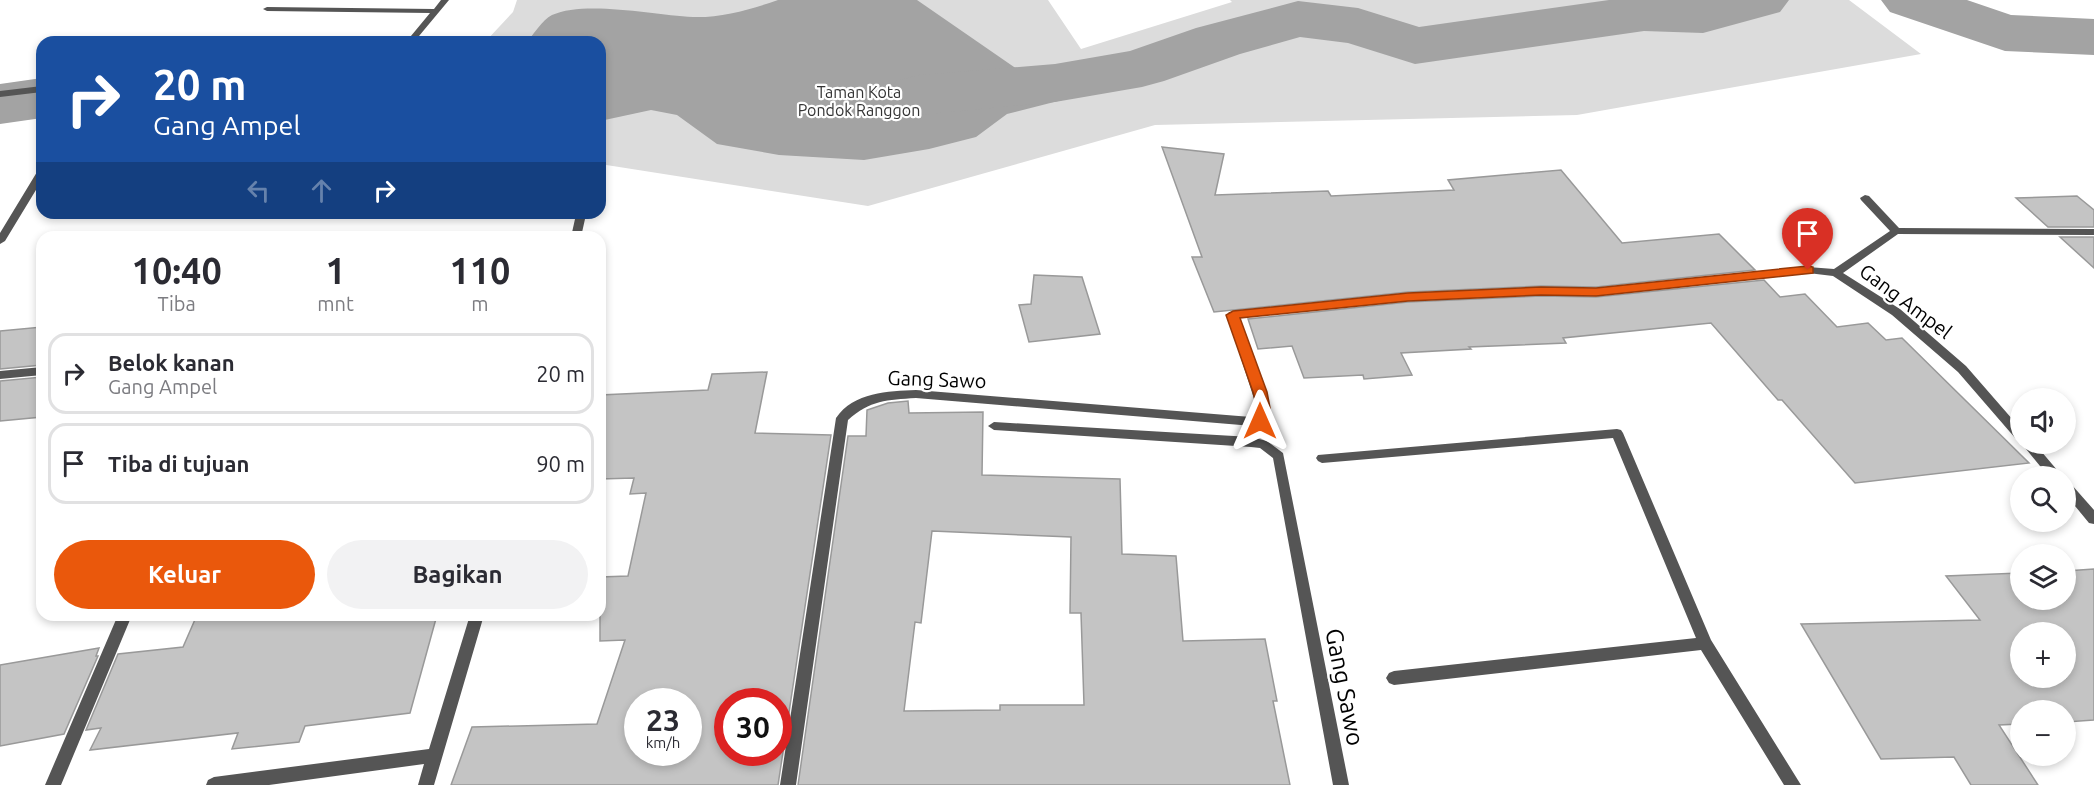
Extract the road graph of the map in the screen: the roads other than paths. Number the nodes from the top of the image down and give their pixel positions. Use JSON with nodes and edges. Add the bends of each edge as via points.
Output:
{"nodes":[{"id":1,"x":315,"y":0,"type":"edge"},
{"id":2,"x":445,"y":0,"type":"edge"},
{"id":3,"x":267,"y":9,"type":"dead end"},
{"id":4,"x":305,"y":10,"type":"junction"},
{"id":5,"x":436,"y":11,"type":"junction"},
{"id":6,"x":415,"y":36,"type":"edge"},
{"id":7,"x":36,"y":90,"type":"edge"},
{"id":8,"x":0,"y":94,"type":"edge"},
{"id":9,"x":36,"y":182,"type":"edge"},
{"id":10,"x":1865,"y":198,"type":"dead end"},
{"id":11,"x":580,"y":219,"type":"dead end"},
{"id":12,"x":577,"y":231,"type":"edge"},
{"id":13,"x":1896,"y":231,"type":"junction"},
{"id":14,"x":2094,"y":232,"type":"edge"},
{"id":15,"x":0,"y":242,"type":"edge"},
{"id":16,"x":1836,"y":273,"type":"junction"},
{"id":17,"x":1233,"y":315,"type":"joint"},
{"id":18,"x":36,"y":371,"type":"edge"},
{"id":19,"x":0,"y":375,"type":"edge"},
{"id":20,"x":2010,"y":424,"type":"edge"},
{"id":21,"x":994,"y":426,"type":"dead end"},
{"id":22,"x":2037,"y":454,"type":"edge"},
{"id":23,"x":1322,"y":458,"type":"dead end"},
{"id":24,"x":2047,"y":466,"type":"edge"},
{"id":25,"x":2076,"y":498,"type":"edge"},
{"id":26,"x":2094,"y":519,"type":"edge"},
{"id":27,"x":122,"y":621,"type":"edge"},
{"id":28,"x":475,"y":621,"type":"edge"},
{"id":29,"x":1705,"y":643,"type":"junction"},
{"id":30,"x":1394,"y":678,"type":"dead end"},
{"id":31,"x":435,"y":755,"type":"junction"},
{"id":32,"x":53,"y":785,"type":"edge"},
{"id":33,"x":214,"y":785,"type":"edge"},
{"id":34,"x":426,"y":785,"type":"edge"},
{"id":35,"x":788,"y":785,"type":"edge"},
{"id":36,"x":1341,"y":785,"type":"edge"},
{"id":37,"x":1793,"y":785,"type":"edge"}],
"edges":[{"from":1,"to":4,"type":"street"},
{"from":2,"to":5,"type":"street"},
{"from":3,"to":4,"type":"street"},
{"from":4,"to":5,"type":"street"},
{"from":5,"to":6,"type":"street"},
{"from":7,"to":8,"type":"street"},
{"from":9,"to":15,"type":"street"},
{"from":10,"to":13,"type":"street"},
{"from":11,"to":12,"type":"street"},
{"from":13,"to":14,"type":"street"},
{"from":13,"to":16,"type":"street"},
{"from":16,"to":17,"type":"street","name":"Gang Ampel","via":[[1808,270],[1596,292],[1408,297]]},
{"from":16,"to":20,"type":"street","name":"Gang Ampel","via":[[1896,312],[1962,369]]},
{"from":17,"to":35,"type":"street","name":"Gang Sawo","via":[[1263,408],[1263,417],[1253,422],[916,394],[879,396],[856,404],[842,418]]},
{"from":18,"to":19,"type":"street"},
{"from":21,"to":36,"type":"street","name":"Gang Sawo","via":[[1251,442],[1263,444],[1279,456]]},
{"from":22,"to":24,"type":"street"},
{"from":23,"to":29,"type":"street","via":[[1617,433]]},
{"from":25,"to":26,"type":"street"},
{"from":27,"to":32,"type":"street"},
{"from":28,"to":31,"type":"street"},
{"from":29,"to":30,"type":"street"},
{"from":29,"to":37,"type":"street"},
{"from":31,"to":33,"type":"street"},
{"from":31,"to":34,"type":"street"}]}
